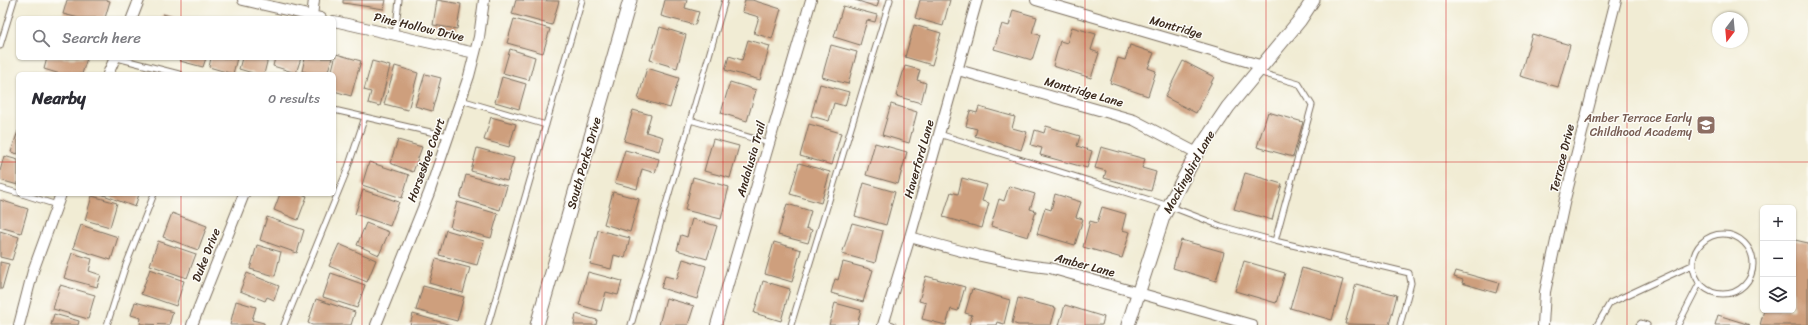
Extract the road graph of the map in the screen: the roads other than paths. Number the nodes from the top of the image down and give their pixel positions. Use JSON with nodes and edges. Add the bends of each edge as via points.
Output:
{"nodes":[{"id":1,"x":14,"y":0,"type":"edge"},
{"id":2,"x":139,"y":0,"type":"edge"},
{"id":3,"x":243,"y":0,"type":"edge"},
{"id":4,"x":314,"y":0,"type":"edge"},
{"id":5,"x":399,"y":0,"type":"edge"},
{"id":6,"x":484,"y":0,"type":"edge"},
{"id":7,"x":582,"y":0,"type":"edge"},
{"id":8,"x":630,"y":0,"type":"edge"},
{"id":9,"x":725,"y":0,"type":"edge"},
{"id":10,"x":811,"y":0,"type":"edge"},
{"id":11,"x":890,"y":0,"type":"edge"},
{"id":12,"x":977,"y":0,"type":"edge"},
{"id":13,"x":1036,"y":0,"type":"edge"},
{"id":14,"x":1313,"y":0,"type":"edge"},
{"id":15,"x":1616,"y":0,"type":"edge"},
{"id":16,"x":133,"y":16,"type":"edge"},
{"id":17,"x":313,"y":16,"type":"edge"},
{"id":18,"x":317,"y":16,"type":"edge"},
{"id":19,"x":336,"y":21,"type":"edge"},
{"id":20,"x":396,"y":35,"type":"junction"},
{"id":21,"x":0,"y":46,"type":"edge"},
{"id":22,"x":475,"y":53,"type":"junction"},
{"id":23,"x":115,"y":60,"type":"edge"},
{"id":24,"x":124,"y":60,"type":"edge"},
{"id":25,"x":1260,"y":69,"type":"junction"},
{"id":26,"x":958,"y":70,"type":"junction"},
{"id":27,"x":109,"y":72,"type":"edge"},
{"id":28,"x":171,"y":72,"type":"edge"},
{"id":29,"x":461,"y":100,"type":"junction"},
{"id":30,"x":336,"y":111,"type":"edge"},
{"id":31,"x":365,"y":118,"type":"junction"},
{"id":32,"x":690,"y":120,"type":"junction"},
{"id":33,"x":546,"y":124,"type":"junction"},
{"id":34,"x":939,"y":134,"type":"junction"},
{"id":35,"x":448,"y":136,"type":"junction"},
{"id":36,"x":769,"y":143,"type":"junction"},
{"id":37,"x":1197,"y":153,"type":"junction"},
{"id":38,"x":0,"y":188,"type":"edge"},
{"id":39,"x":16,"y":192,"type":"edge"},
{"id":40,"x":28,"y":196,"type":"edge"},
{"id":41,"x":60,"y":196,"type":"edge"},
{"id":42,"x":153,"y":196,"type":"edge"},
{"id":43,"x":243,"y":196,"type":"edge"},
{"id":44,"x":57,"y":205,"type":"junction"},
{"id":45,"x":1169,"y":206,"type":"junction"},
{"id":46,"x":910,"y":236,"type":"junction"},
{"id":47,"x":1275,"y":241,"type":"junction"},
{"id":48,"x":1692,"y":265,"type":"junction"},
{"id":49,"x":1700,"y":284,"type":"junction"},
{"id":50,"x":1138,"y":293,"type":"junction"},
{"id":51,"x":887,"y":324,"type":"edge"},
{"id":52,"x":19,"y":325,"type":"edge"},
{"id":53,"x":107,"y":325,"type":"edge"},
{"id":54,"x":192,"y":325,"type":"edge"},
{"id":55,"x":284,"y":325,"type":"edge"},
{"id":56,"x":376,"y":325,"type":"edge"},
{"id":57,"x":488,"y":325,"type":"edge"},
{"id":58,"x":537,"y":325,"type":"edge"},
{"id":59,"x":631,"y":325,"type":"edge"},
{"id":60,"x":716,"y":325,"type":"edge"},
{"id":61,"x":791,"y":325,"type":"edge"},
{"id":62,"x":1128,"y":325,"type":"edge"},
{"id":63,"x":1252,"y":325,"type":"edge"},
{"id":64,"x":1400,"y":325,"type":"edge"},
{"id":65,"x":1543,"y":325,"type":"edge"},
{"id":66,"x":1597,"y":325,"type":"edge"},
{"id":67,"x":1639,"y":325,"type":"edge"},
{"id":68,"x":1647,"y":325,"type":"edge"},
{"id":69,"x":1678,"y":325,"type":"edge"}],
"edges":[{"from":1,"to":21,"type":"lane"},
{"from":2,"to":16,"type":"street"},
{"from":3,"to":17,"type":"street"},
{"from":4,"to":18,"type":"street"},
{"from":5,"to":20,"type":"lane"},
{"from":6,"to":22,"type":"street","name":"Horseshoe Court"},
{"from":7,"to":33,"type":"lane"},
{"from":8,"to":58,"type":"street","name":"South Parks Drive"},
{"from":9,"to":32,"type":"lane"},
{"from":10,"to":36,"type":"street","name":"Andalusia Trail"},
{"from":11,"to":61,"type":"lane"},
{"from":12,"to":26,"type":"street","name":"Haverford Lane"},
{"from":13,"to":25,"type":"street","name":"Montridge"},
{"from":14,"to":25,"type":"street","name":"Mockingbird Lane"},
{"from":15,"to":65,"type":"street","name":"Terrace Drive","via":[[1565,199],[1545,292]]},
{"from":19,"to":20,"type":"street","name":"Pine Hollow Drive"},
{"from":20,"to":22,"type":"street","name":"Pine Hollow Drive"},
{"from":22,"to":29,"type":"street","name":"Horseshoe Court"},
{"from":23,"to":27,"type":"street"},
{"from":24,"to":28,"type":"lane"},
{"from":25,"to":37,"type":"street","name":"Mockingbird Lane","via":[[1228,107]]},
{"from":25,"to":47,"type":"lane","via":[[1299,84],[1312,104]]},
{"from":26,"to":34,"type":"street","name":"Haverford Lane"},
{"from":26,"to":37,"type":"street","name":"Montridge Lane","via":[[1134,120]]},
{"from":29,"to":33,"type":"lane"},
{"from":29,"to":35,"type":"street","name":"Horseshoe Court"},
{"from":30,"to":31,"type":"lane"},
{"from":31,"to":35,"type":"lane"},
{"from":31,"to":55,"type":"lane","via":[[346,173]]},
{"from":32,"to":36,"type":"lane"},
{"from":32,"to":59,"type":"lane"},
{"from":33,"to":57,"type":"lane"},
{"from":34,"to":45,"type":"lane"},
{"from":34,"to":46,"type":"street","name":"Haverford Lane"},
{"from":35,"to":56,"type":"street","name":"Horseshoe Court","via":[[429,193]]},
{"from":36,"to":60,"type":"street","name":"Andalusia Trail"},
{"from":37,"to":45,"type":"street","name":"Mockingbird Lane"},
{"from":38,"to":39,"type":"lane"},
{"from":40,"to":44,"type":"lane"},
{"from":41,"to":44,"type":"street"},
{"from":42,"to":53,"type":"lane","via":[[126,265]]},
{"from":43,"to":54,"type":"street","name":"Duke Drive"},
{"from":44,"to":52,"type":"street","via":[[33,271]]},
{"from":45,"to":47,"type":"lane","via":[[1221,226]]},
{"from":45,"to":50,"type":"street","name":"Mockingbird Lane"},
{"from":46,"to":50,"type":"street","name":"Amber Lane","via":[[974,255],[1050,268]]},
{"from":46,"to":51,"type":"street","name":"Haverford Lane"},
{"from":47,"to":64,"type":"lane","via":[[1409,273],[1411,283]]},
{"from":48,"to":49,"type":"lane","via":[[1694,275]]},
{"from":48,"to":49,"type":"lane","via":[[1698,245],[1716,234],[1736,237],[1745,243],[1750,251],[1753,265],[1749,279],[1743,287],[1735,292],[1716,294]]},
{"from":48,"to":66,"type":"lane","via":[[1610,303]]},
{"from":49,"to":69,"type":"lane"},
{"from":50,"to":62,"type":"street","name":"Mockingbird Lane"},
{"from":50,"to":63,"type":"street","name":"Amber Lane"},
{"from":67,"to":68,"type":"lane"}]}
